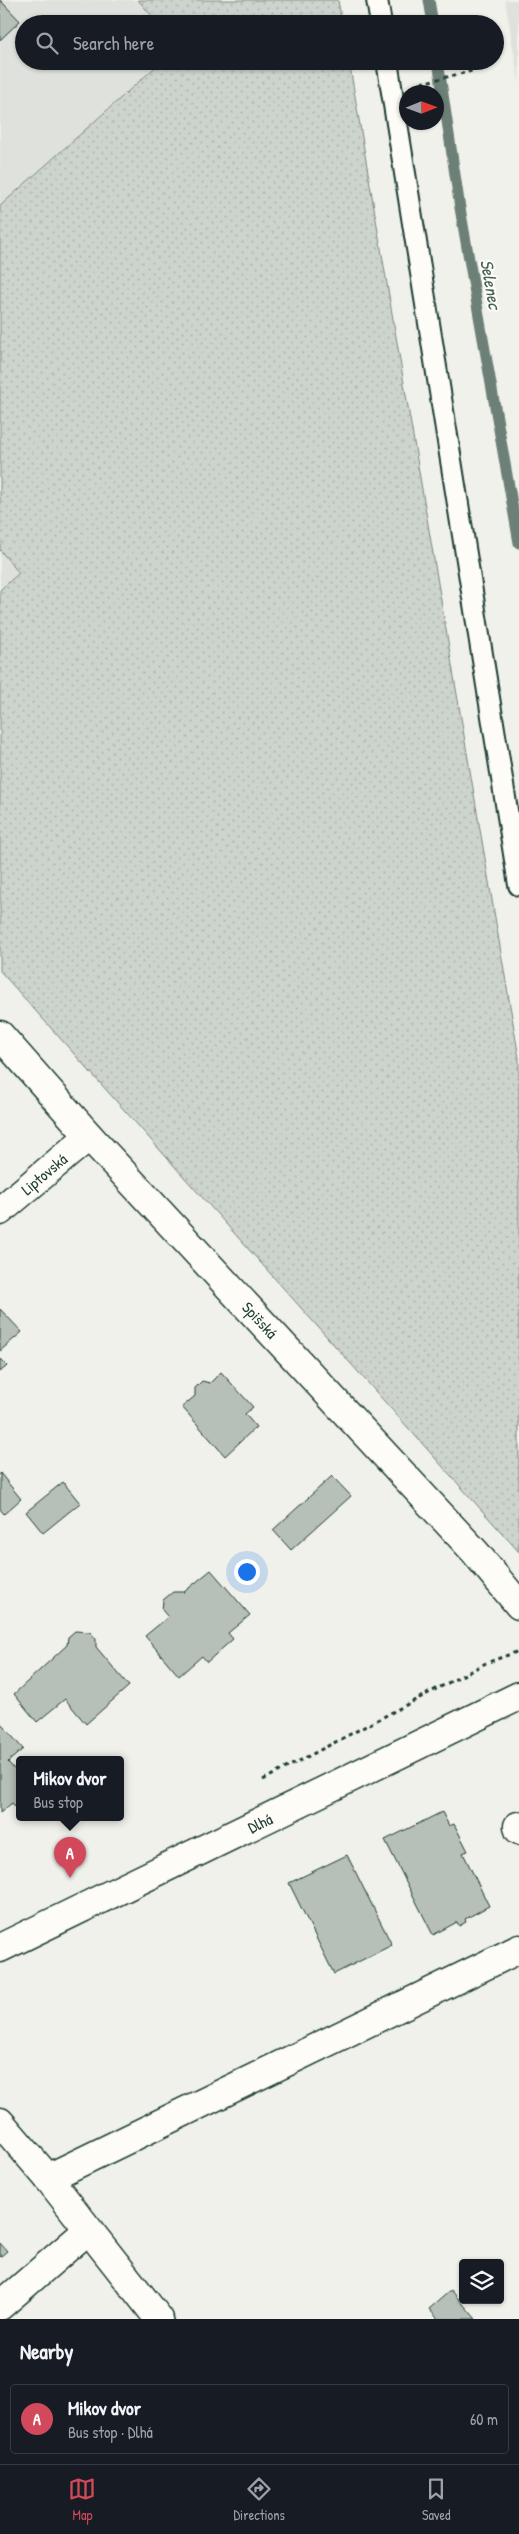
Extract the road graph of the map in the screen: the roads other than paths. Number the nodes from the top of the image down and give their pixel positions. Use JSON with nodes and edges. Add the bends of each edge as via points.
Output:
{"nodes":[{"id":1,"x":377,"y":0,"type":"edge"},
{"id":2,"x":380,"y":15,"type":"edge"},
{"id":3,"x":388,"y":70,"type":"edge"},
{"id":4,"x":519,"y":885,"type":"edge"},
{"id":5,"x":0,"y":1035,"type":"edge"},
{"id":6,"x":89,"y":1136,"type":"junction"},
{"id":7,"x":0,"y":1211,"type":"edge"},
{"id":8,"x":519,"y":1605,"type":"edge"},
{"id":9,"x":519,"y":1696,"type":"edge"},
{"id":10,"x":0,"y":1948,"type":"edge"},
{"id":11,"x":519,"y":1949,"type":"edge"},
{"id":12,"x":0,"y":2122,"type":"edge"},
{"id":13,"x":48,"y":2178,"type":"junction"},
{"id":14,"x":88,"y":2230,"type":"junction"},
{"id":15,"x":0,"y":2306,"type":"edge"},
{"id":16,"x":159,"y":2319,"type":"edge"}],
"edges":[{"from":1,"to":2,"type":"lane"},
{"from":3,"to":4,"type":"lane"},
{"from":5,"to":6,"type":"street","name":"Spišská"},
{"from":6,"to":7,"type":"street","name":"Liptovská"},
{"from":6,"to":8,"type":"street","name":"Spišská","via":[[475,1552]]},
{"from":9,"to":10,"type":"street","name":"Dlhá"},
{"from":11,"to":13,"type":"street"},
{"from":12,"to":13,"type":"street"},
{"from":13,"to":14,"type":"street"},
{"from":14,"to":15,"type":"street"},
{"from":14,"to":16,"type":"street"}]}
